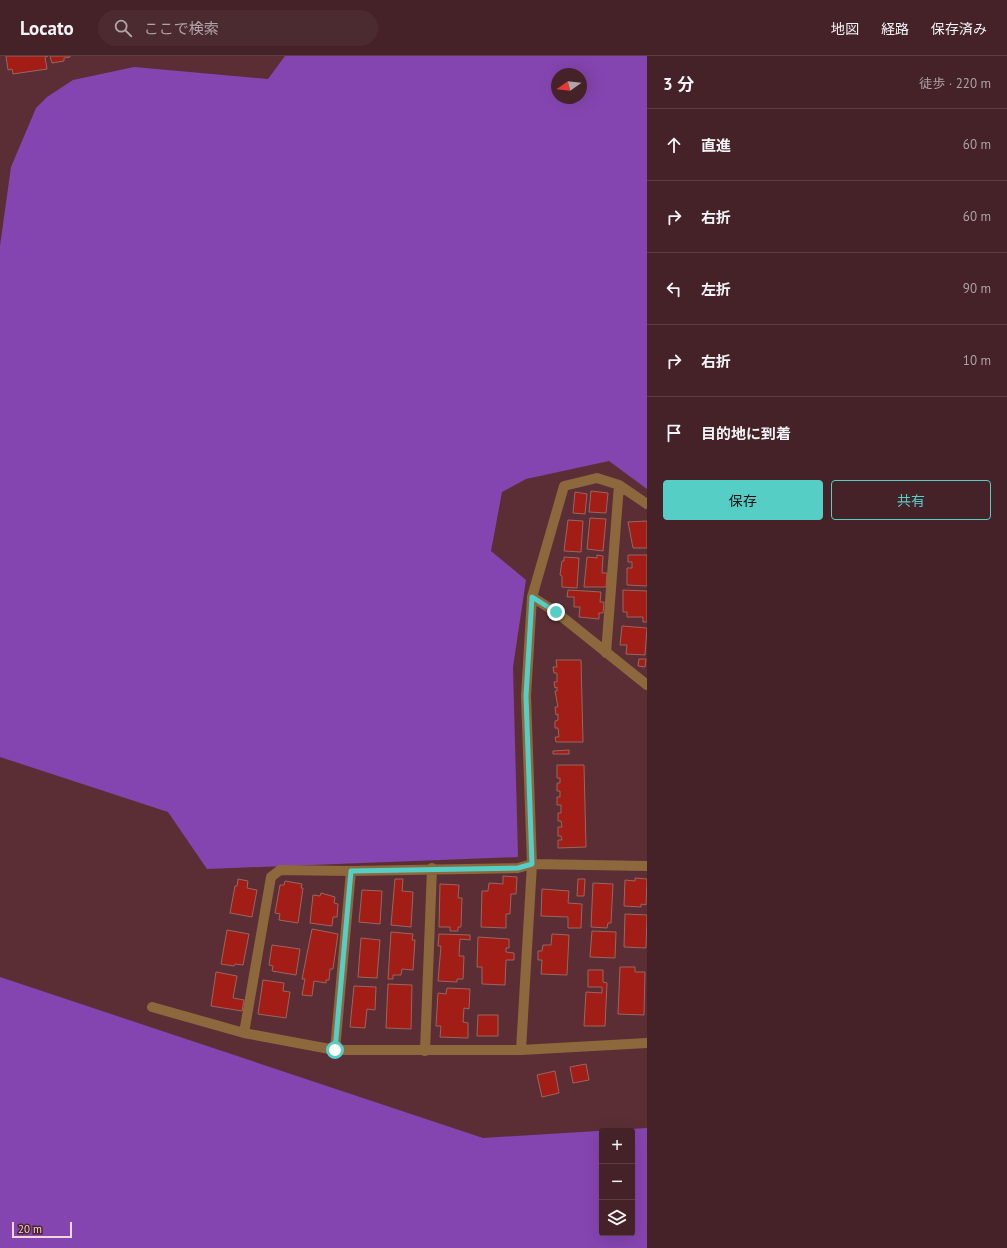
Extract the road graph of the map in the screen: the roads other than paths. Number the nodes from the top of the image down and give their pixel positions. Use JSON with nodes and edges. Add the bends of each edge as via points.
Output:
{"nodes":[{"id":1,"x":619,"y":485,"type":"junction"},
{"id":2,"x":647,"y":504,"type":"edge"},
{"id":3,"x":532,"y":597,"type":"junction"},
{"id":4,"x":606,"y":653,"type":"junction"},
{"id":5,"x":647,"y":685,"type":"edge"},
{"id":6,"x":532,"y":864,"type":"junction"},
{"id":7,"x":647,"y":866,"type":"edge"},
{"id":8,"x":432,"y":868,"type":"junction"},
{"id":9,"x":351,"y":871,"type":"junction"},
{"id":10,"x":152,"y":1007,"type":"dead end"},
{"id":11,"x":244,"y":1033,"type":"junction"},
{"id":12,"x":647,"y":1043,"type":"edge"},
{"id":13,"x":335,"y":1050,"type":"junction"},
{"id":14,"x":521,"y":1050,"type":"junction"},
{"id":15,"x":425,"y":1051,"type":"junction"}],
"edges":[{"from":1,"to":2,"type":"street"},
{"from":1,"to":3,"type":"street","via":[[597,478],[564,486]]},
{"from":1,"to":4,"type":"street"},
{"from":3,"to":4,"type":"street","via":[[556,612]]},
{"from":3,"to":6,"type":"street","via":[[526,696]]},
{"from":4,"to":5,"type":"street"},
{"from":6,"to":7,"type":"street"},
{"from":6,"to":8,"type":"street","via":[[518,868]]},
{"from":6,"to":14,"type":"street"},
{"from":8,"to":9,"type":"street"},
{"from":8,"to":15,"type":"street"},
{"from":9,"to":11,"type":"street","via":[[280,870],[271,877]]},
{"from":9,"to":13,"type":"street"},
{"from":10,"to":11,"type":"street"},
{"from":11,"to":13,"type":"street"},
{"from":12,"to":14,"type":"street"},
{"from":13,"to":15,"type":"street"},
{"from":14,"to":15,"type":"street"}]}
